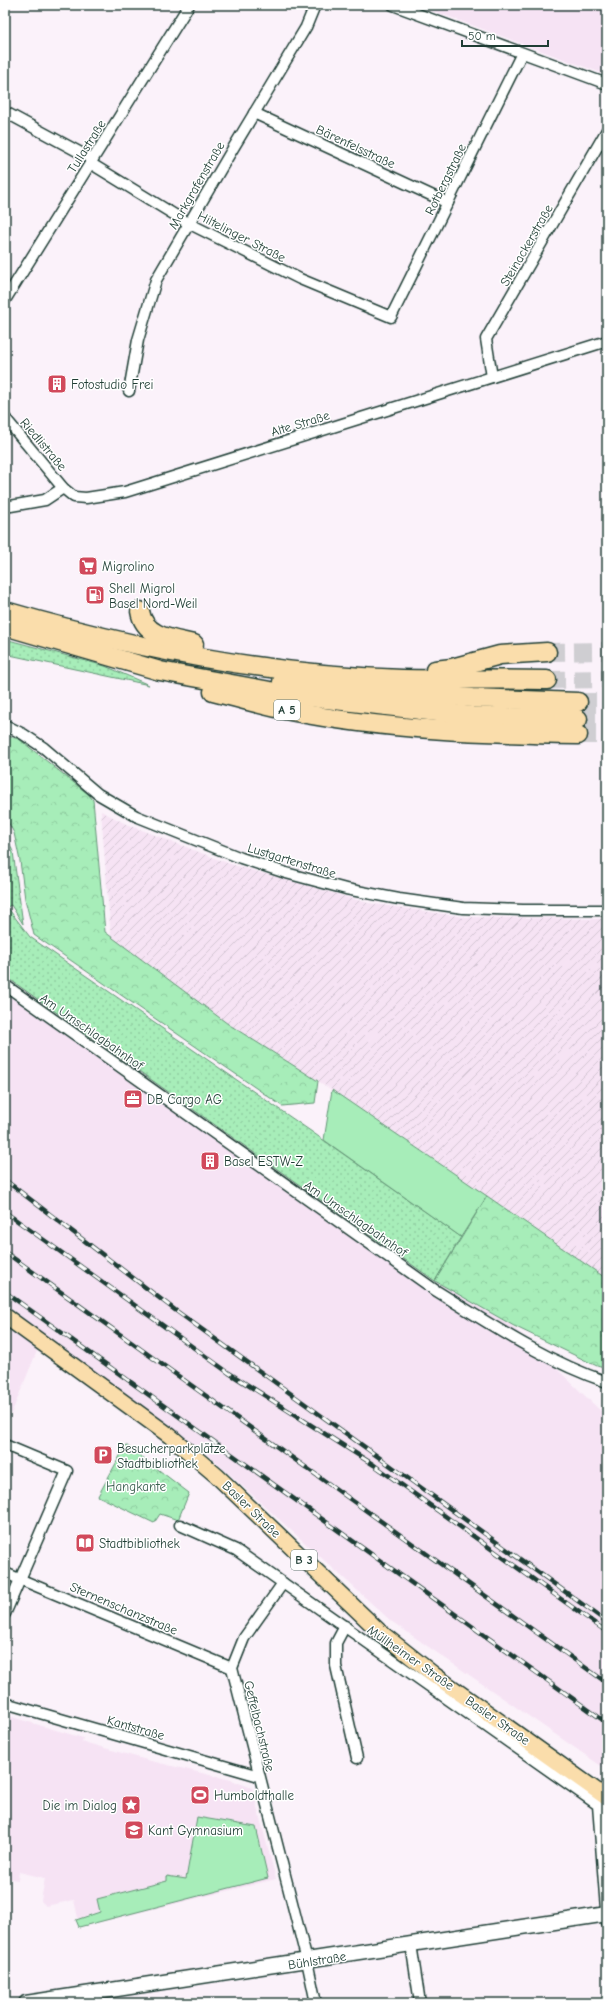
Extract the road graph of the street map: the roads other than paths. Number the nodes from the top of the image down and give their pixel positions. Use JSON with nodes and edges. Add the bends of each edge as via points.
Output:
{"nodes":[{"id":1,"x":189,"y":5,"type":"edge"},
{"id":2,"x":315,"y":5,"type":"edge"},
{"id":3,"x":393,"y":5,"type":"edge"},
{"id":4,"x":522,"y":53,"type":"junction"},
{"id":5,"x":607,"y":84,"type":"edge"},
{"id":6,"x":5,"y":112,"type":"edge"},
{"id":7,"x":254,"y":113,"type":"junction"},
{"id":8,"x":607,"y":130,"type":"edge"},
{"id":9,"x":91,"y":161,"type":"junction"},
{"id":10,"x":448,"y":203,"type":"junction"},
{"id":11,"x":188,"y":224,"type":"junction"},
{"id":12,"x":5,"y":300,"type":"edge"},
{"id":13,"x":391,"y":317,"type":"joint"},
{"id":14,"x":607,"y":341,"type":"edge"},
{"id":15,"x":492,"y":377,"type":"junction"},
{"id":16,"x":129,"y":391,"type":"dead end"},
{"id":17,"x":5,"y":418,"type":"edge"},
{"id":18,"x":63,"y":488,"type":"junction"},
{"id":19,"x":5,"y":507,"type":"edge"},
{"id":20,"x":140,"y":611,"type":"dead end"},
{"id":21,"x":5,"y":612,"type":"edge"},
{"id":22,"x":5,"y":626,"type":"edge"},
{"id":23,"x":547,"y":652,"type":"tunnel mouth"},
{"id":24,"x":266,"y":667,"type":"junction"},
{"id":25,"x":401,"y":679,"type":"junction"},
{"id":26,"x":547,"y":680,"type":"tunnel mouth"},
{"id":27,"x":578,"y":718,"type":"tunnel mouth"},
{"id":28,"x":5,"y":725,"type":"edge"},
{"id":29,"x":607,"y":910,"type":"edge"},
{"id":30,"x":5,"y":985,"type":"edge"},
{"id":31,"x":5,"y":1316,"type":"edge"},
{"id":32,"x":607,"y":1382,"type":"edge"},
{"id":33,"x":5,"y":1445,"type":"edge"},
{"id":34,"x":180,"y":1525,"type":"dead end"},
{"id":35,"x":5,"y":1573,"type":"edge"},
{"id":36,"x":20,"y":1579,"type":"junction"},
{"id":37,"x":283,"y":1583,"type":"junction"},
{"id":38,"x":5,"y":1614,"type":"edge"},
{"id":39,"x":345,"y":1626,"type":"junction"},
{"id":40,"x":232,"y":1668,"type":"junction"},
{"id":41,"x":5,"y":1703,"type":"edge"},
{"id":42,"x":357,"y":1758,"type":"dead end"},
{"id":43,"x":259,"y":1776,"type":"junction"},
{"id":44,"x":603,"y":1801,"type":"edge"},
{"id":45,"x":607,"y":1917,"type":"edge"},
{"id":46,"x":411,"y":1944,"type":"junction"},
{"id":47,"x":307,"y":1961,"type":"junction"},
{"id":48,"x":26,"y":2003,"type":"edge"},
{"id":49,"x":316,"y":2003,"type":"edge"},
{"id":50,"x":420,"y":2003,"type":"edge"}],
"edges":[{"from":1,"to":9,"type":"street","name":"Tullastraße"},
{"from":2,"to":7,"type":"street","name":"Markgrafenstraße","via":[[306,27]]},
{"from":3,"to":4,"type":"street"},
{"from":4,"to":5,"type":"street"},
{"from":4,"to":10,"type":"street","name":"Rotbergstraße"},
{"from":6,"to":9,"type":"street","name":"Hiltelinger Straße"},
{"from":7,"to":10,"type":"street","name":"Bärenfelsstraße"},
{"from":7,"to":11,"type":"street","name":"Markgrafenstraße"},
{"from":8,"to":15,"type":"street","name":"Steinackerstraße","via":[[486,339]]},
{"from":9,"to":11,"type":"street","name":"Hiltelinger Straße"},
{"from":9,"to":12,"type":"street","name":"Tullastraße"},
{"from":10,"to":13,"type":"street","name":"Rotbergstraße"},
{"from":11,"to":13,"type":"street","name":"Hiltelinger Straße","via":[[300,279]]},
{"from":11,"to":16,"type":"street","name":"Markgrafenstraße","via":[[156,280],[138,340]]},
{"from":14,"to":15,"type":"street","name":"Alte Straße"},
{"from":15,"to":18,"type":"street","name":"Alte Straße","via":[[125,492],[80,498],[74,497]]},
{"from":17,"to":18,"type":"street","name":"Riedlistraße"},
{"from":18,"to":19,"type":"street","via":[[45,500]]},
{"from":20,"to":24,"type":"highway","via":[[145,625],[161,636],[241,655]]},
{"from":21,"to":24,"type":"highway","via":[[135,645]]},
{"from":22,"to":27,"type":"highway","number":"A 5","via":[[160,671],[292,695],[472,716]]},
{"from":23,"to":25,"type":"highway","via":[[500,655],[452,668],[426,670]]},
{"from":24,"to":25,"type":"highway"},
{"from":25,"to":26,"type":"highway"},
{"from":28,"to":29,"type":"street","name":"Lustgartenstraße","via":[[44,748],[98,794],[136,816],[286,873],[353,891],[463,908]]},
{"from":30,"to":32,"type":"street","name":"Am Umschlagbahnhof","via":[[435,1290],[564,1365]]},
{"from":31,"to":44,"type":"main road","name":"Basler Straße","number":"B 3","via":[[170,1436],[217,1476],[380,1632]]},
{"from":33,"to":36,"type":"street","via":[[67,1471]]},
{"from":34,"to":37,"type":"street","name":"Müllheimer Straße","via":[[236,1550]]},
{"from":35,"to":36,"type":"street","name":"Sternenschanzstraße"},
{"from":36,"to":38,"type":"street"},
{"from":36,"to":40,"type":"street","name":"Sternenschanzstraße"},
{"from":37,"to":39,"type":"street","name":"Müllheimer Straße"},
{"from":37,"to":40,"type":"street","name":"Geffelbachstraße","via":[[244,1638]]},
{"from":39,"to":42,"type":"street","via":[[336,1643],[336,1666]]},
{"from":39,"to":44,"type":"street","name":"Müllheimer Straße"},
{"from":40,"to":43,"type":"street","name":"Geffelbachstraße"},
{"from":41,"to":43,"type":"street","name":"Kantstraße"},
{"from":43,"to":47,"type":"street","name":"Geffelbachstraße"},
{"from":44,"to":45,"type":"street"},
{"from":45,"to":46,"type":"street","name":"Bühlstraße"},
{"from":46,"to":47,"type":"street","name":"Bühlstraße"},
{"from":46,"to":50,"type":"street"},
{"from":47,"to":48,"type":"street","name":"Bühlstraße"},
{"from":47,"to":49,"type":"street","name":"Geffelbachstraße"}]}
